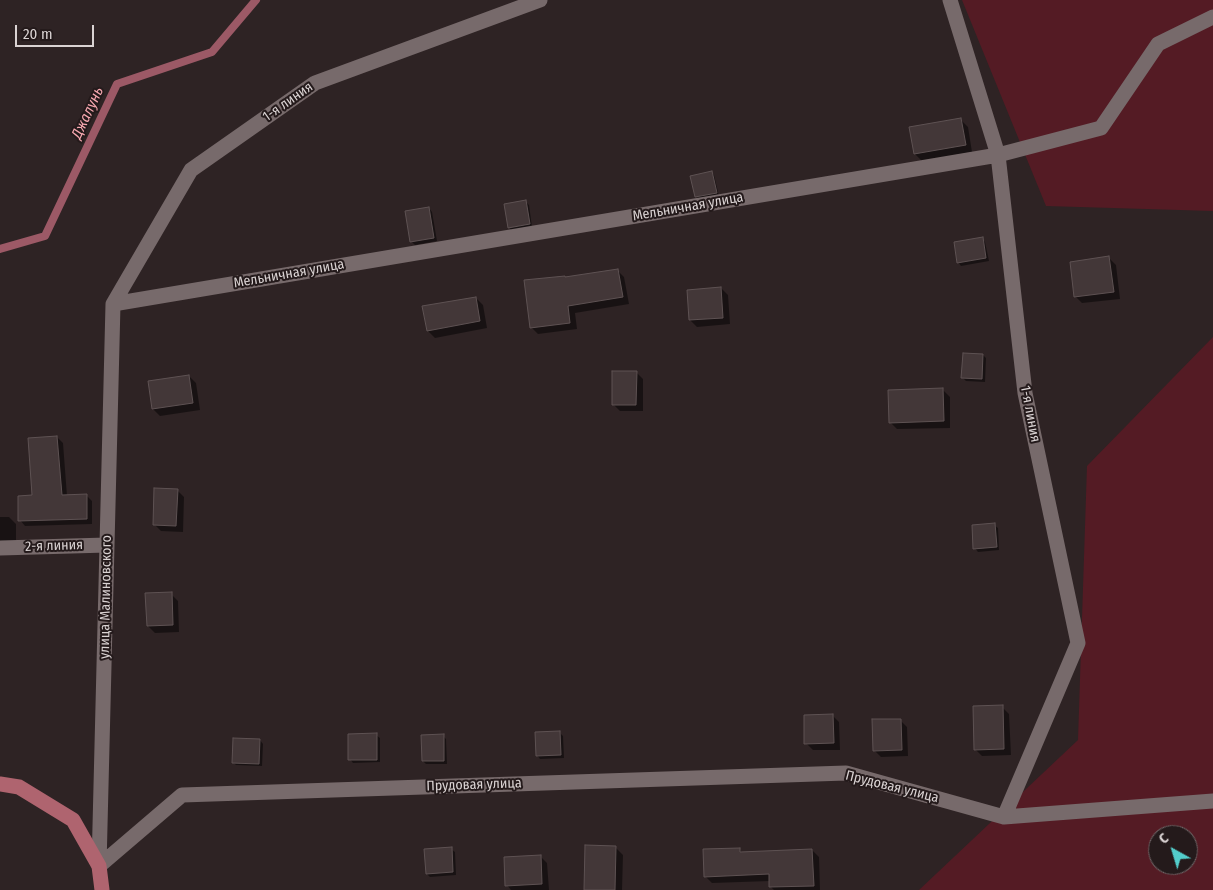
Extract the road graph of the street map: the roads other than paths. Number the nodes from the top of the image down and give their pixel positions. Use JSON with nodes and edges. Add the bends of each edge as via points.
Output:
{"nodes":[{"id":1,"x":540,"y":0,"type":"edge"},
{"id":2,"x":950,"y":0,"type":"edge"},
{"id":3,"x":1213,"y":17,"type":"edge"},
{"id":4,"x":998,"y":155,"type":"junction"},
{"id":5,"x":113,"y":304,"type":"junction"},
{"id":6,"x":107,"y":544,"type":"junction"},
{"id":7,"x":0,"y":548,"type":"edge"},
{"id":8,"x":0,"y":784,"type":"edge"},
{"id":9,"x":1213,"y":801,"type":"edge"},
{"id":10,"x":1004,"y":817,"type":"junction"},
{"id":11,"x":99,"y":866,"type":"junction"},
{"id":12,"x":102,"y":890,"type":"edge"}],
"edges":[{"from":1,"to":5,"type":"street","name":"1-я линия","via":[[315,83],[191,170]]},
{"from":2,"to":4,"type":"street","name":"1-я линия"},
{"from":3,"to":4,"type":"street","name":"Мельничная улица","via":[[1158,44],[1100,128]]},
{"from":4,"to":5,"type":"street","name":"Мельничная улица"},
{"from":4,"to":10,"type":"street","name":"1-я линия","via":[[1025,392],[1078,643]]},
{"from":5,"to":6,"type":"street","name":"улица Малиновского"},
{"from":6,"to":7,"type":"street","name":"2-я линия"},
{"from":6,"to":11,"type":"street","name":"улица Малиновского"},
{"from":8,"to":11,"type":"main road","via":[[19,787],[73,820]]},
{"from":9,"to":10,"type":"street","name":"Прудовая улица"},
{"from":10,"to":11,"type":"street","name":"Прудовая улица","via":[[846,773],[182,795]]},
{"from":11,"to":12,"type":"main road","name":"улица Малиновского"}]}
